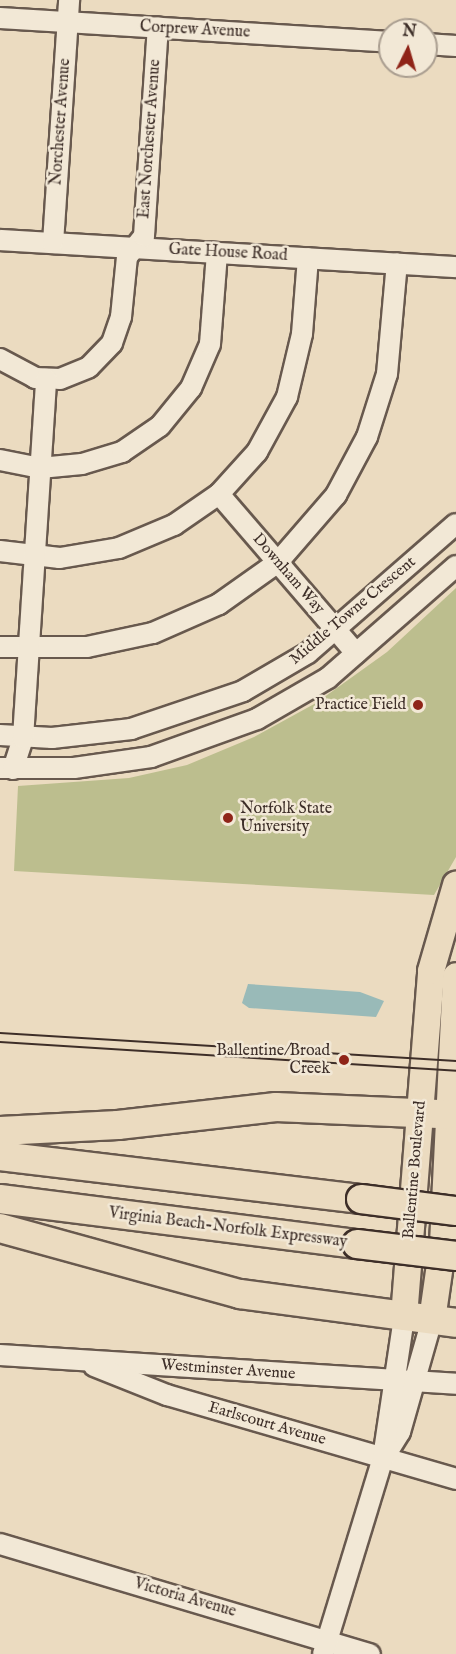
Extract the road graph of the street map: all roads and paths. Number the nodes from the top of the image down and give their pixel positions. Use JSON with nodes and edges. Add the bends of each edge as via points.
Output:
{"nodes":[{"id":1,"x":69,"y":0,"type":"edge"},
{"id":2,"x":0,"y":18,"type":"edge"},
{"id":3,"x":67,"y":23,"type":"junction"},
{"id":4,"x":158,"y":27,"type":"junction"},
{"id":5,"x":378,"y":41,"type":"edge"},
{"id":6,"x":438,"y":45,"type":"edge"},
{"id":7,"x":456,"y":46,"type":"edge"},
{"id":8,"x":0,"y":240,"type":"edge"},
{"id":9,"x":53,"y":243,"type":"junction"},
{"id":10,"x":136,"y":248,"type":"junction"},
{"id":11,"x":217,"y":252,"type":"junction"},
{"id":12,"x":308,"y":258,"type":"junction"},
{"id":13,"x":397,"y":263,"type":"junction"},
{"id":14,"x":456,"y":267,"type":"edge"},
{"id":15,"x":0,"y":359,"type":"edge"},
{"id":16,"x":46,"y":379,"type":"junction"},
{"id":17,"x":0,"y":460,"type":"edge"},
{"id":18,"x":40,"y":468,"type":"junction"},
{"id":19,"x":219,"y":494,"type":"junction"},
{"id":20,"x":456,"y":524,"type":"edge"},
{"id":21,"x":0,"y":551,"type":"edge"},
{"id":22,"x":34,"y":556,"type":"junction"},
{"id":23,"x":278,"y":562,"type":"junction"},
{"id":24,"x":456,"y":566,"type":"edge"},
{"id":25,"x":335,"y":629,"type":"junction"},
{"id":26,"x":0,"y":647,"type":"edge"},
{"id":27,"x":29,"y":649,"type":"junction"},
{"id":28,"x":356,"y":653,"type":"junction"},
{"id":29,"x":0,"y":735,"type":"edge"},
{"id":30,"x":22,"y":738,"type":"junction"},
{"id":31,"x":7,"y":768,"type":"edge"},
{"id":32,"x":456,"y":885,"type":"edge"},
{"id":33,"x":456,"y":976,"type":"edge"},
{"id":34,"x":419,"y":1113,"type":"junction"},
{"id":35,"x":453,"y":1115,"type":"edge"},
{"id":36,"x":0,"y":1131,"type":"edge"},
{"id":37,"x":0,"y":1156,"type":"edge"},
{"id":38,"x":0,"y":1199,"type":"edge"},
{"id":39,"x":456,"y":1211,"type":"edge"},
{"id":40,"x":0,"y":1228,"type":"edge"},
{"id":41,"x":456,"y":1256,"type":"edge"},
{"id":42,"x":404,"y":1317,"type":"junction"},
{"id":43,"x":444,"y":1322,"type":"edge"},
{"id":44,"x":0,"y":1355,"type":"edge"},
{"id":45,"x":81,"y":1360,"type":"junction"},
{"id":46,"x":394,"y":1380,"type":"junction"},
{"id":47,"x":415,"y":1382,"type":"junction"},
{"id":48,"x":456,"y":1384,"type":"edge"},
{"id":49,"x":383,"y":1458,"type":"junction"},
{"id":50,"x":456,"y":1479,"type":"edge"},
{"id":51,"x":0,"y":1544,"type":"edge"},
{"id":52,"x":325,"y":1647,"type":"edge"},
{"id":53,"x":370,"y":1654,"type":"edge"}],
"edges":[{"from":1,"to":3,"type":"street","name":"Norchester Avenue"},
{"from":2,"to":3,"type":"street","name":"Corprew Avenue"},
{"from":3,"to":4,"type":"street","name":"Corprew Avenue"},
{"from":3,"to":9,"type":"street","name":"Norchester Avenue"},
{"from":4,"to":5,"type":"street","name":"Corprew Avenue"},
{"from":4,"to":10,"type":"street","name":"East Norchester Avenue","via":[[144,236]]},
{"from":6,"to":7,"type":"street"},
{"from":8,"to":9,"type":"street","name":"Gate House Road"},
{"from":9,"to":10,"type":"street","name":"Gate House Road"},
{"from":10,"to":11,"type":"street","name":"Gate House Road"},
{"from":10,"to":16,"type":"street","name":"East Norchester Avenue","via":[[128,257],[121,317],[112,343],[75,374]]},
{"from":11,"to":12,"type":"street","name":"Gate House Road"},
{"from":11,"to":18,"type":"street","via":[[210,344],[177,409],[122,452],[82,465]]},
{"from":12,"to":13,"type":"street","name":"Gate House Road"},
{"from":12,"to":19,"type":"street","via":[[302,334],[287,397],[257,452]]},
{"from":13,"to":14,"type":"street","name":"Gate House Road"},
{"from":13,"to":23,"type":"street","via":[[387,374],[367,437],[336,495]]},
{"from":15,"to":16,"type":"street","via":[[21,373]]},
{"from":16,"to":18,"type":"street"},
{"from":17,"to":18,"type":"street"},
{"from":18,"to":22,"type":"street"},
{"from":19,"to":22,"type":"street","via":[[174,525],[119,548]]},
{"from":19,"to":23,"type":"street","name":"Downham Way"},
{"from":20,"to":25,"type":"street","name":"Middle Towne Crescent"},
{"from":21,"to":22,"type":"street"},
{"from":22,"to":27,"type":"street"},
{"from":23,"to":25,"type":"street","name":"Downham Way"},
{"from":23,"to":27,"type":"street","via":[[219,604],[153,633],[87,647]]},
{"from":24,"to":28,"type":"street","name":"Middle Towne Crescent"},
{"from":25,"to":28,"type":"street","name":"Downham Way"},
{"from":25,"to":30,"type":"street","name":"Middle Towne Crescent","via":[[277,673],[201,709],[132,729]]},
{"from":26,"to":27,"type":"street"},
{"from":27,"to":30,"type":"street"},
{"from":28,"to":31,"type":"street","name":"Middle Towne Crescent","via":[[293,700],[179,750],[116,764]]},
{"from":29,"to":30,"type":"street","name":"Middle Towne Crescent"},
{"from":30,"to":31,"type":"street"},
{"from":32,"to":34,"type":"main road","name":"Ballentine Boulevard","via":[[434,955]]},
{"from":33,"to":35,"type":"main road","name":"Ballentine Boulevard"},
{"from":34,"to":35,"type":"highway"},
{"from":34,"to":36,"type":"highway","via":[[276,1107],[107,1126]]},
{"from":34,"to":42,"type":"main road","name":"Ballentine Boulevard"},
{"from":35,"to":43,"type":"main road","name":"Ballentine Boulevard","via":[[443,1244]]},
{"from":37,"to":39,"type":"highway","bridge":true},
{"from":38,"to":41,"type":"highway","name":"Virginia Beach-Norfolk Expressway","bridge":true},
{"from":40,"to":42,"type":"highway","via":[[240,1294]]},
{"from":42,"to":43,"type":"highway"},
{"from":42,"to":46,"type":"street","name":"Ballentine Boulevard"},
{"from":43,"to":47,"type":"street","name":"Ballentine Boulevard"},
{"from":44,"to":45,"type":"street","name":"Westminster Avenue"},
{"from":45,"to":46,"type":"street","name":"Westminster Avenue"},
{"from":45,"to":49,"type":"street","name":"Earlscourt Avenue","via":[[167,1395]]},
{"from":46,"to":47,"type":"street","name":"Westminster Avenue"},
{"from":46,"to":49,"type":"street","name":"Ballentine Boulevard"},
{"from":47,"to":48,"type":"street","name":"Westminster Avenue"},
{"from":47,"to":49,"type":"street","name":"Ballentine Boulevard","via":[[400,1432]]},
{"from":49,"to":50,"type":"street","name":"Earlscourt Avenue"},
{"from":49,"to":52,"type":"street","name":"Ballentine Boulevard"},
{"from":51,"to":52,"type":"street","name":"Victoria Avenue"},
{"from":52,"to":53,"type":"street","name":"Victoria Avenue"}]}
